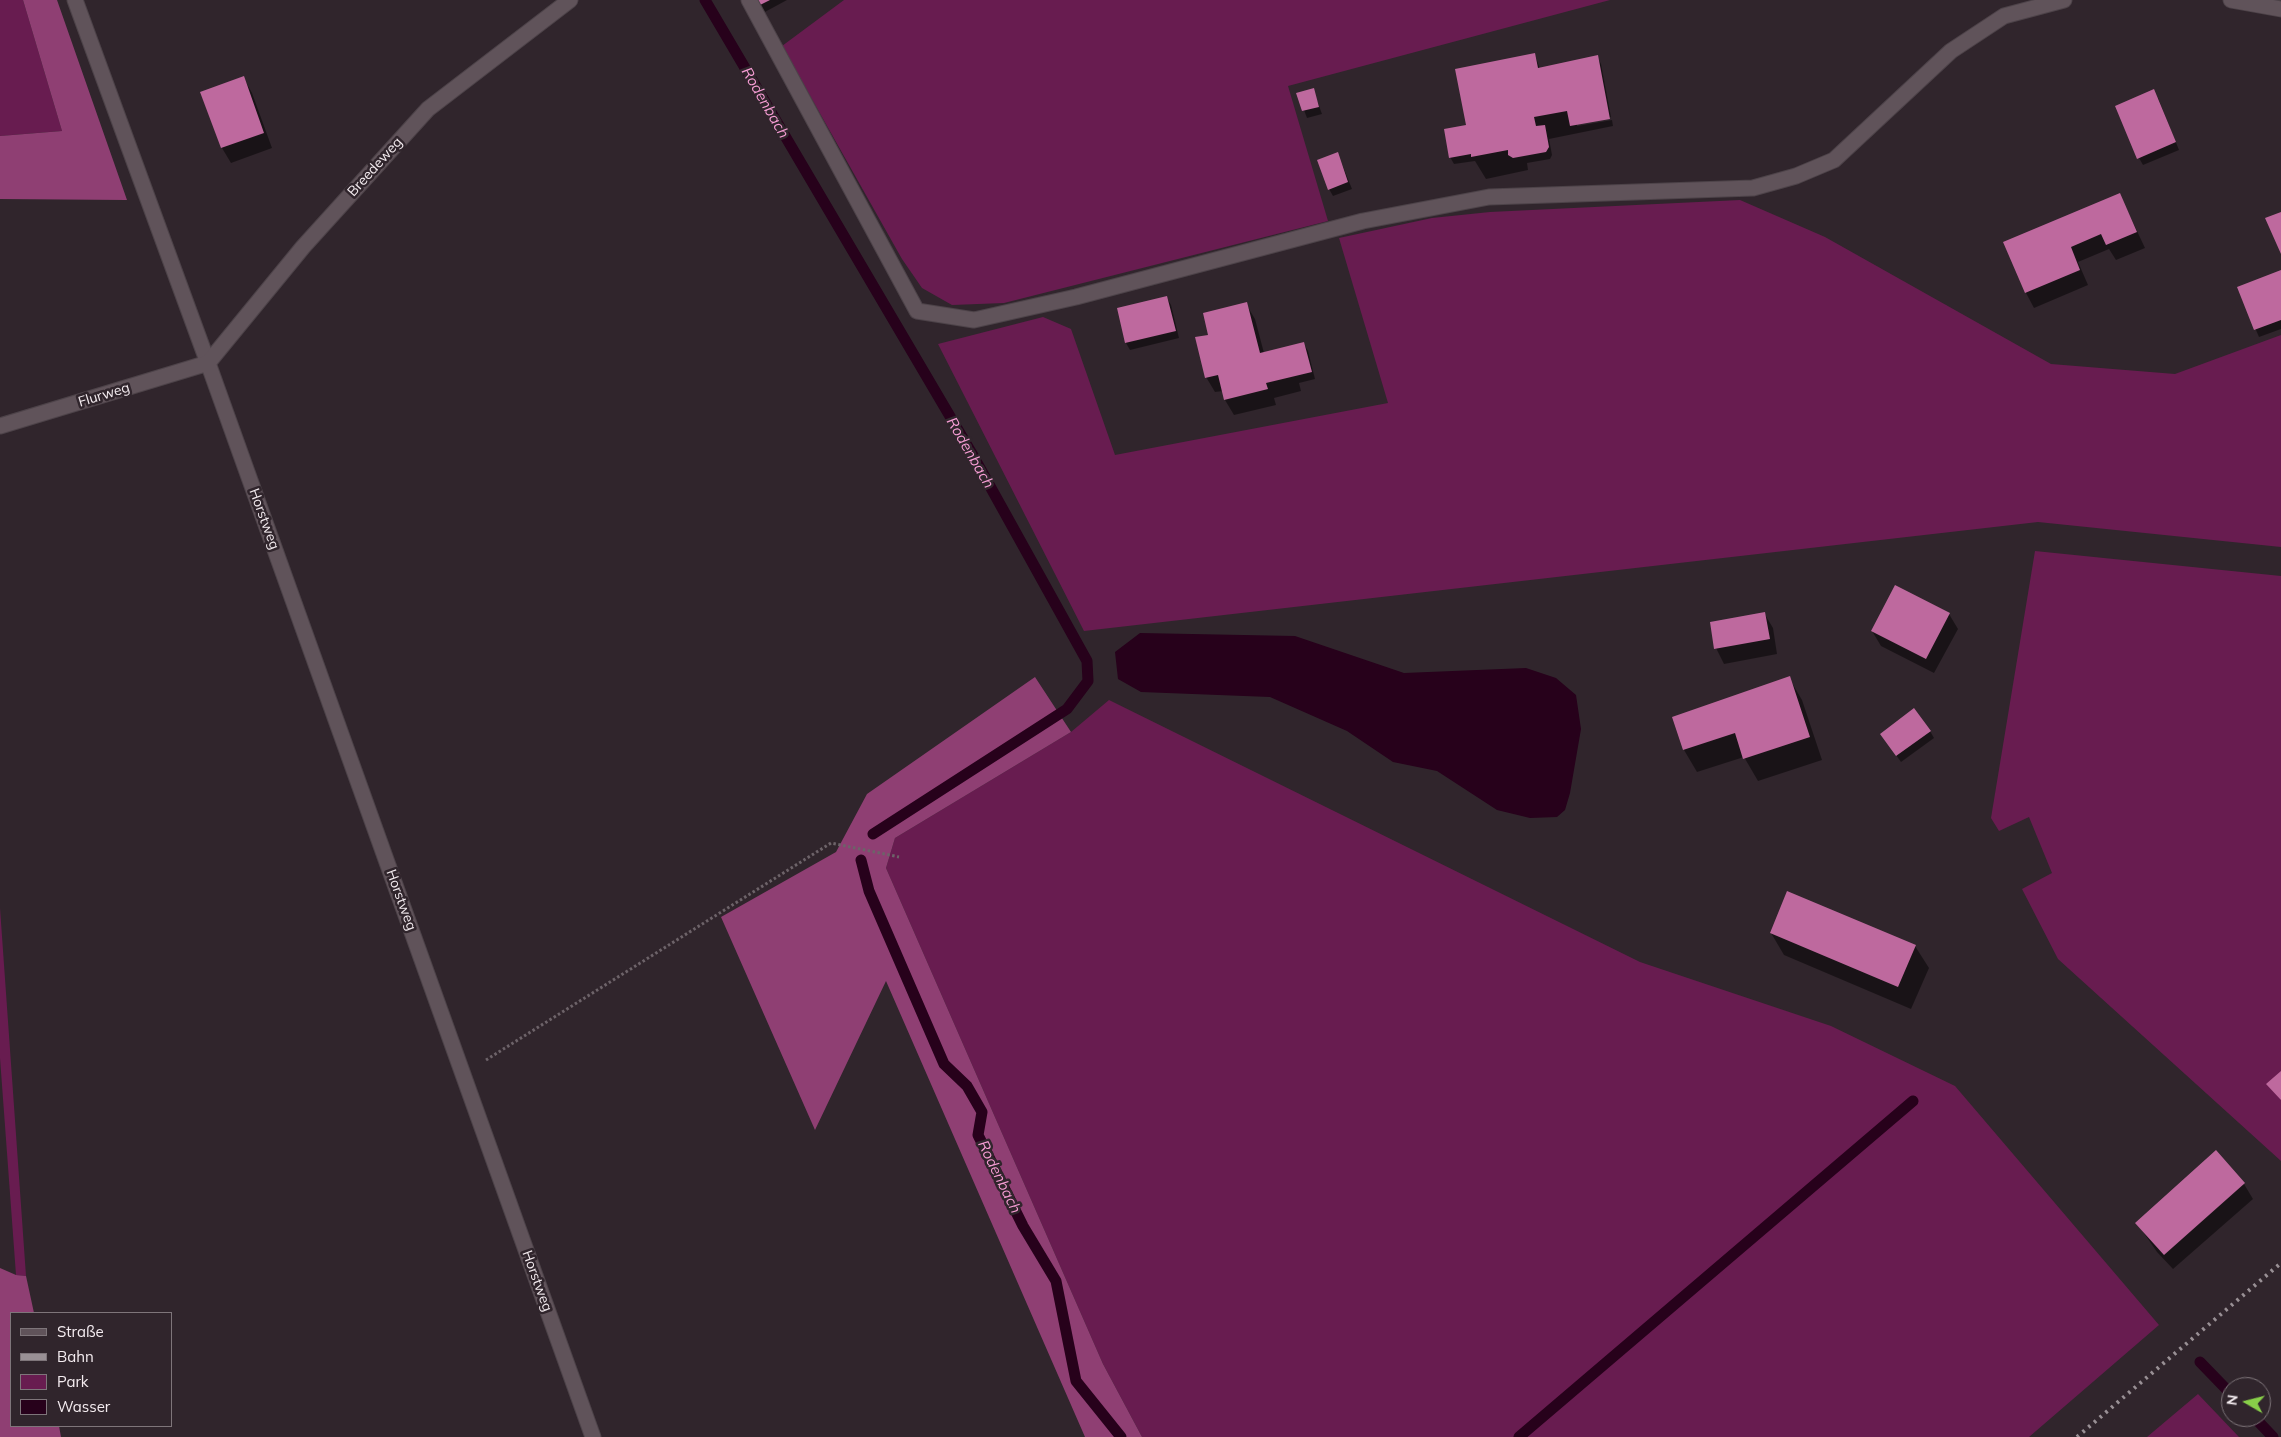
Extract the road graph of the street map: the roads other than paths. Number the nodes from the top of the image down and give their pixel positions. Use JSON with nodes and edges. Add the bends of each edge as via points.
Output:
{"nodes":[{"id":1,"x":75,"y":0,"type":"edge"},
{"id":2,"x":570,"y":0,"type":"edge"},
{"id":3,"x":749,"y":0,"type":"edge"},
{"id":4,"x":2064,"y":0,"type":"edge"},
{"id":5,"x":2232,"y":0,"type":"edge"},
{"id":6,"x":2281,"y":9,"type":"edge"},
{"id":7,"x":208,"y":363,"type":"junction"},
{"id":8,"x":0,"y":426,"type":"edge"},
{"id":9,"x":593,"y":1437,"type":"edge"}],
"edges":[{"from":1,"to":7,"type":"street","name":"Horstweg"},
{"from":2,"to":7,"type":"street","name":"Breedeweg","via":[[428,109],[303,247]]},
{"from":3,"to":4,"type":"street","via":[[918,311],[974,320],[1076,297],[1363,221],[1489,197],[1753,188],[1796,176],[1834,160],[1951,52],[2004,16]]},
{"from":5,"to":6,"type":"street"},
{"from":7,"to":8,"type":"street","name":"Flurweg"},
{"from":7,"to":9,"type":"street","name":"Horstweg"}]}
